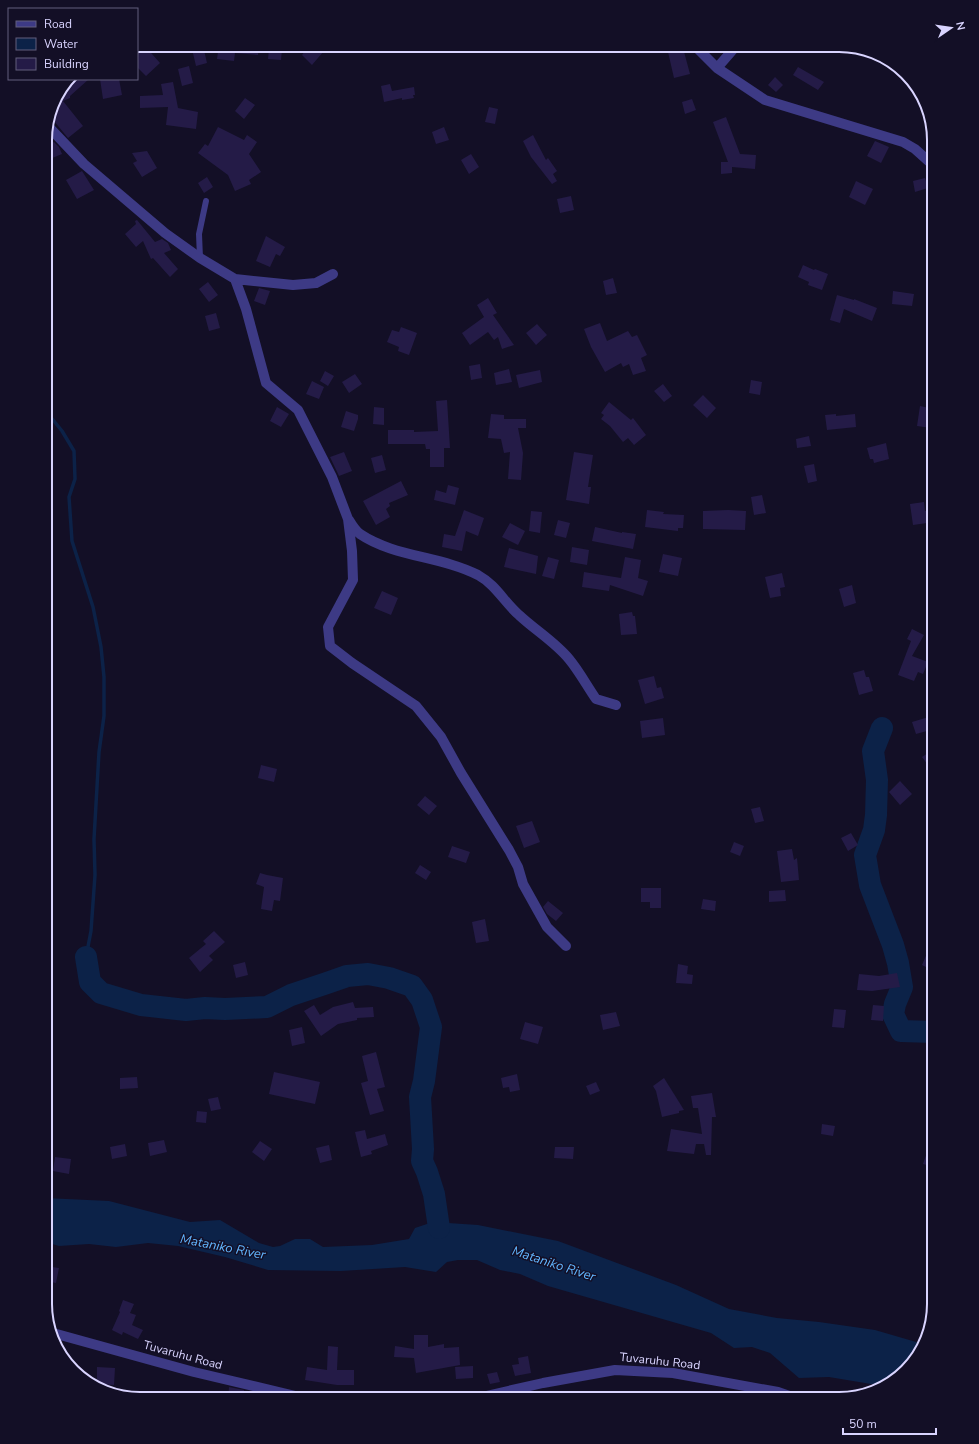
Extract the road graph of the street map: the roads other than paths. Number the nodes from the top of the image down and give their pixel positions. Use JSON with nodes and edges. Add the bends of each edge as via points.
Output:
{"nodes":[{"id":1,"x":701,"y":52,"type":"edge"},
{"id":2,"x":731,"y":52,"type":"edge"},
{"id":3,"x":717,"y":68,"type":"junction"},
{"id":4,"x":53,"y":131,"type":"edge"},
{"id":5,"x":927,"y":160,"type":"edge"},
{"id":6,"x":206,"y":201,"type":"dead end"},
{"id":7,"x":200,"y":258,"type":"junction"},
{"id":8,"x":333,"y":274,"type":"dead end"},
{"id":9,"x":235,"y":279,"type":"junction"},
{"id":10,"x":348,"y":519,"type":"junction"},
{"id":11,"x":616,"y":705,"type":"dead end"},
{"id":12,"x":566,"y":946,"type":"dead end"},
{"id":13,"x":58,"y":1334,"type":"edge"},
{"id":14,"x":278,"y":1392,"type":"edge"},
{"id":15,"x":504,"y":1392,"type":"edge"},
{"id":16,"x":778,"y":1392,"type":"edge"}],
"edges":[{"from":1,"to":3,"type":"street"},
{"from":2,"to":3,"type":"street"},
{"from":3,"to":5,"type":"street","via":[[765,100],[903,142]]},
{"from":4,"to":7,"type":"street","via":[[84,164],[165,233]]},
{"from":6,"to":7,"type":"lane","via":[[199,234]]},
{"from":7,"to":9,"type":"street"},
{"from":8,"to":9,"type":"street","via":[[316,283],[293,285]]},
{"from":9,"to":10,"type":"street","via":[[266,383],[298,410],[332,477]]},
{"from":10,"to":11,"type":"street","via":[[359,534],[396,551],[458,566],[492,584],[518,614],[569,659],[596,699]]},
{"from":10,"to":12,"type":"street","via":[[353,580],[328,627],[330,646],[352,664],[416,706],[441,737],[509,850],[523,884],[547,927]]},
{"from":13,"to":14,"type":"street","name":"Tuvaruhu Road","via":[[194,1372]]},
{"from":15,"to":16,"type":"street","name":"Tuvaruhu Road","via":[[614,1370],[673,1373]]}]}
